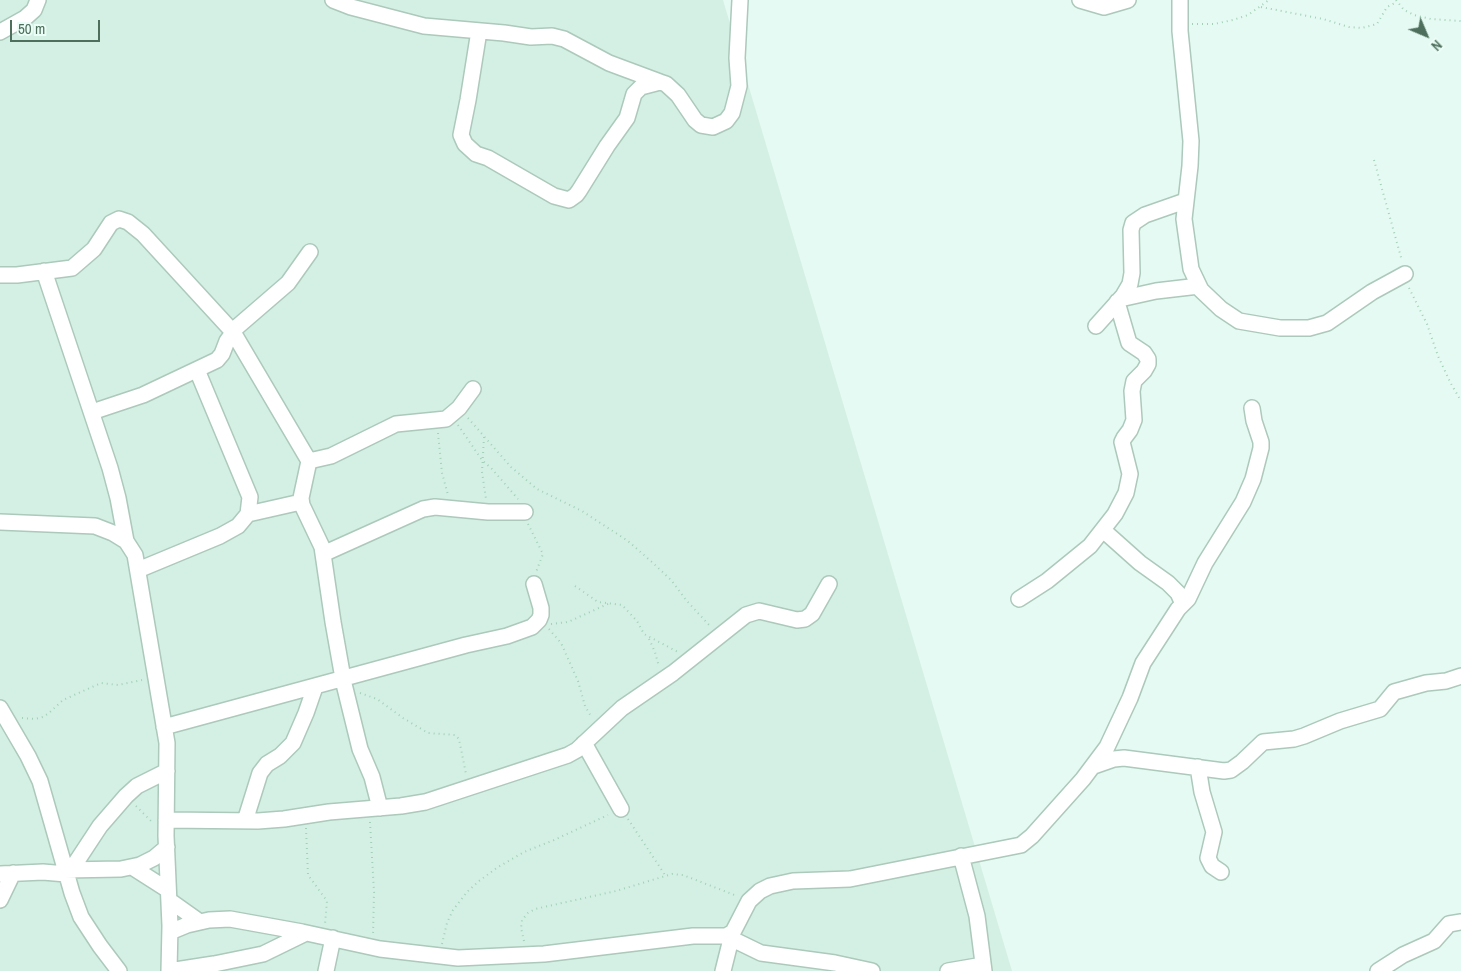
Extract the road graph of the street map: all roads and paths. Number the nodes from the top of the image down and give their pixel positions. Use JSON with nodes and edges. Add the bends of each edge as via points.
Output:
{"nodes":[{"id":1,"x":38,"y":0,"type":"edge"},
{"id":2,"x":332,"y":0,"type":"edge"},
{"id":3,"x":740,"y":0,"type":"edge"},
{"id":4,"x":1080,"y":0,"type":"edge"},
{"id":5,"x":1128,"y":0,"type":"edge"},
{"id":6,"x":1180,"y":0,"type":"edge"},
{"id":7,"x":1269,"y":0,"type":"edge"},
{"id":8,"x":1397,"y":1,"type":"edge"},
{"id":9,"x":1261,"y":7,"type":"junction"},
{"id":10,"x":1461,"y":21,"type":"edge"},
{"id":11,"x":1180,"y":24,"type":"junction"},
{"id":12,"x":479,"y":30,"type":"junction"},
{"id":13,"x":0,"y":32,"type":"edge"},
{"id":14,"x":660,"y":82,"type":"junction"},
{"id":15,"x":1185,"y":201,"type":"junction"},
{"id":16,"x":310,"y":252,"type":"dead end"},
{"id":17,"x":44,"y":271,"type":"junction"},
{"id":18,"x":1132,"y":273,"type":"junction"},
{"id":19,"x":1405,"y":274,"type":"dead end"},
{"id":20,"x":0,"y":275,"type":"edge"},
{"id":21,"x":1199,"y":286,"type":"junction"},
{"id":22,"x":1156,"y":291,"type":"junction"},
{"id":23,"x":1119,"y":301,"type":"junction"},
{"id":24,"x":1096,"y":326,"type":"dead end"},
{"id":25,"x":233,"y":332,"type":"junction"},
{"id":26,"x":197,"y":370,"type":"junction"},
{"id":27,"x":473,"y":389,"type":"dead end"},
{"id":28,"x":1252,"y":408,"type":"dead end"},
{"id":29,"x":92,"y":412,"type":"junction"},
{"id":30,"x":449,"y":415,"type":"junction"},
{"id":31,"x":484,"y":437,"type":"junction"},
{"id":32,"x":482,"y":460,"type":"junction"},
{"id":33,"x":309,"y":461,"type":"junction"},
{"id":34,"x":301,"y":502,"type":"junction"},
{"id":35,"x":450,"y":508,"type":"junction"},
{"id":36,"x":488,"y":512,"type":"junction"},
{"id":37,"x":525,"y":512,"type":"junction"},
{"id":38,"x":248,"y":514,"type":"junction"},
{"id":39,"x":122,"y":516,"type":"junction"},
{"id":40,"x":0,"y":522,"type":"edge"},
{"id":41,"x":106,"y":530,"type":"junction"},
{"id":42,"x":1103,"y":530,"type":"junction"},
{"id":43,"x":126,"y":541,"type":"junction"},
{"id":44,"x":323,"y":554,"type":"junction"},
{"id":45,"x":138,"y":570,"type":"junction"},
{"id":46,"x":534,"y":584,"type":"joint"},
{"id":47,"x":829,"y":584,"type":"dead end"},
{"id":48,"x":575,"y":586,"type":"dead end"},
{"id":49,"x":1019,"y":599,"type":"dead end"},
{"id":50,"x":612,"y":602,"type":"junction"},
{"id":51,"x":1183,"y":604,"type":"junction"},
{"id":52,"x":723,"y":634,"type":"junction"},
{"id":53,"x":648,"y":637,"type":"junction"},
{"id":54,"x":691,"y":658,"type":"junction"},
{"id":55,"x":156,"y":675,"type":"junction"},
{"id":56,"x":1461,"y":676,"type":"edge"},
{"id":57,"x":343,"y":682,"type":"junction"},
{"id":58,"x":660,"y":682,"type":"junction"},
{"id":59,"x":315,"y":687,"type":"junction"},
{"id":60,"x":2,"y":711,"type":"edge"},
{"id":61,"x":164,"y":727,"type":"junction"},
{"id":62,"x":599,"y":728,"type":"junction"},
{"id":63,"x":7,"y":733,"type":"edge"},
{"id":64,"x":584,"y":743,"type":"junction"},
{"id":65,"x":1094,"y":766,"type":"junction"},
{"id":66,"x":1198,"y":767,"type":"junction"},
{"id":67,"x":167,"y":771,"type":"junction"},
{"id":68,"x":469,"y":788,"type":"junction"},
{"id":69,"x":126,"y":796,"type":"junction"},
{"id":70,"x":375,"y":808,"type":"junction"},
{"id":71,"x":621,"y":809,"type":"junction"},
{"id":72,"x":306,"y":817,"type":"junction"},
{"id":73,"x":166,"y":820,"type":"junction"},
{"id":74,"x":245,"y":821,"type":"junction"},
{"id":75,"x":167,"y":849,"type":"junction"},
{"id":76,"x":961,"y":856,"type":"junction"},
{"id":77,"x":140,"y":864,"type":"junction"},
{"id":78,"x":67,"y":871,"type":"junction"},
{"id":79,"x":1221,"y":872,"type":"dead end"},
{"id":80,"x":6,"y":874,"type":"edge"},
{"id":81,"x":665,"y":875,"type":"junction"},
{"id":82,"x":168,"y":895,"type":"junction"},
{"id":83,"x":0,"y":900,"type":"edge"},
{"id":84,"x":749,"y":901,"type":"junction"},
{"id":85,"x":742,"y":915,"type":"junction"},
{"id":86,"x":200,"y":922,"type":"junction"},
{"id":87,"x":1461,"y":922,"type":"edge"},
{"id":88,"x":170,"y":932,"type":"junction"},
{"id":89,"x":306,"y":933,"type":"junction"},
{"id":90,"x":728,"y":937,"type":"junction"},
{"id":91,"x":328,"y":938,"type":"junction"},
{"id":92,"x":373,"y":947,"type":"junction"},
{"id":93,"x":750,"y":949,"type":"junction"},
{"id":94,"x":527,"y":955,"type":"junction"},
{"id":95,"x":440,"y":964,"type":"edge"},
{"id":96,"x":488,"y":964,"type":"edge"},
{"id":97,"x":798,"y":965,"type":"edge"},
{"id":98,"x":984,"y":968,"type":"edge"},
{"id":99,"x":119,"y":971,"type":"edge"},
{"id":100,"x":169,"y":971,"type":"edge"},
{"id":101,"x":326,"y":971,"type":"edge"},
{"id":102,"x":723,"y":971,"type":"edge"},
{"id":103,"x":872,"y":971,"type":"edge"},
{"id":104,"x":948,"y":971,"type":"edge"},
{"id":105,"x":1378,"y":971,"type":"edge"}],
"edges":[{"from":1,"to":13,"type":"street","via":[[34,10],[25,18]]},
{"from":2,"to":12,"type":"street","via":[[351,8],[424,26]]},
{"from":3,"to":14,"type":"street","via":[[739,86],[732,113],[726,121],[712,127],[701,125],[673,90]]},
{"from":4,"to":5,"type":"street","via":[[1104,7]]},
{"from":6,"to":11,"type":"street"},
{"from":7,"to":9,"type":"path"},
{"from":8,"to":9,"type":"path","via":[[1389,4],[1376,24],[1362,28]]},
{"from":8,"to":10,"type":"path","via":[[1414,15]]},
{"from":9,"to":11,"type":"path","via":[[1248,15],[1214,24]]},
{"from":11,"to":15,"type":"street","via":[[1191,140]]},
{"from":12,"to":14,"type":"street","via":[[564,39],[610,63]]},
{"from":12,"to":14,"type":"street","via":[[461,134],[465,144],[476,154],[561,199],[571,199],[579,191],[627,118],[636,91]]},
{"from":15,"to":18,"type":"street","via":[[1145,215],[1133,223]]},
{"from":15,"to":21,"type":"street","via":[[1187,252]]},
{"from":16,"to":25,"type":"street","via":[[288,283]]},
{"from":17,"to":20,"type":"street"},
{"from":17,"to":25,"type":"street","via":[[72,268],[94,249],[111,223],[119,219],[143,234]]},
{"from":17,"to":29,"type":"street"},
{"from":18,"to":22,"type":"street"},
{"from":18,"to":23,"type":"street","via":[[1130,284]]},
{"from":19,"to":21,"type":"street","via":[[1327,323],[1294,329],[1239,321],[1221,309]]},
{"from":21,"to":22,"type":"street"},
{"from":22,"to":23,"type":"street"},
{"from":23,"to":24,"type":"street"},
{"from":23,"to":42,"type":"street","via":[[1127,340],[1146,355],[1148,364],[1134,381],[1134,420],[1122,442],[1130,474],[1129,483],[1115,514]]},
{"from":25,"to":26,"type":"street","via":[[217,360]]},
{"from":25,"to":33,"type":"street"},
{"from":26,"to":29,"type":"street","via":[[143,395]]},
{"from":26,"to":38,"type":"street","via":[[250,498]]},
{"from":27,"to":30,"type":"street"},
{"from":28,"to":51,"type":"street","via":[[1261,442],[1254,479]]},
{"from":29,"to":39,"type":"street"},
{"from":30,"to":31,"type":"path"},
{"from":30,"to":32,"type":"path"},
{"from":30,"to":33,"type":"street","via":[[396,424],[331,456]]},
{"from":30,"to":35,"type":"path","via":[[442,473]]},
{"from":31,"to":32,"type":"path"},
{"from":31,"to":52,"type":"path","via":[[511,467],[537,489],[582,511],[634,547],[672,581],[708,624]]},
{"from":32,"to":36,"type":"path"},
{"from":32,"to":37,"type":"path","via":[[520,502]]},
{"from":33,"to":34,"type":"street"},
{"from":34,"to":38,"type":"street"},
{"from":34,"to":44,"type":"street"},
{"from":35,"to":36,"type":"street"},
{"from":35,"to":44,"type":"street","via":[[423,509]]},
{"from":36,"to":37,"type":"street"},
{"from":37,"to":46,"type":"path","via":[[543,554]]},
{"from":38,"to":45,"type":"street","via":[[238,526],[220,536]]},
{"from":39,"to":41,"type":"street"},
{"from":39,"to":43,"type":"street"},
{"from":40,"to":41,"type":"street","via":[[95,526]]},
{"from":41,"to":43,"type":"street"},
{"from":42,"to":49,"type":"street","via":[[1090,546]]},
{"from":42,"to":51,"type":"street","via":[[1168,583]]},
{"from":43,"to":45,"type":"street","via":[[136,555]]},
{"from":44,"to":57,"type":"street"},
{"from":45,"to":55,"type":"street"},
{"from":46,"to":57,"type":"street","via":[[541,616],[532,627]]},
{"from":47,"to":52,"type":"street","via":[[812,614],[806,618],[797,620],[765,611],[752,612]]},
{"from":48,"to":50,"type":"path","via":[[598,602]]},
{"from":50,"to":53,"type":"path","via":[[622,605]]},
{"from":50,"to":62,"type":"path","via":[[568,622],[545,625],[560,643],[589,714]]},
{"from":51,"to":65,"type":"street","via":[[1143,663],[1111,738]]},
{"from":52,"to":54,"type":"street"},
{"from":53,"to":54,"type":"path"},
{"from":53,"to":58,"type":"path","via":[[658,664]]},
{"from":54,"to":58,"type":"street"},
{"from":55,"to":60,"type":"path","via":[[118,686],[100,684],[63,700],[49,713],[35,719]]},
{"from":55,"to":61,"type":"street"},
{"from":56,"to":66,"type":"street","via":[[1394,692],[1380,709],[1304,736],[1263,742],[1231,770]]},
{"from":57,"to":59,"type":"street"},
{"from":57,"to":68,"type":"path","via":[[377,699],[428,733],[457,737]]},
{"from":57,"to":70,"type":"street","via":[[360,749],[372,777]]},
{"from":58,"to":62,"type":"street"},
{"from":59,"to":61,"type":"street"},
{"from":59,"to":74,"type":"street","via":[[293,743],[260,773]]},
{"from":60,"to":63,"type":"street"},
{"from":61,"to":67,"type":"street"},
{"from":62,"to":64,"type":"street"},
{"from":63,"to":78,"type":"street","via":[[40,781]]},
{"from":64,"to":68,"type":"street","via":[[568,755]]},
{"from":64,"to":71,"type":"street"},
{"from":65,"to":66,"type":"street","via":[[1124,758]]},
{"from":65,"to":76,"type":"street","via":[[1021,845]]},
{"from":66,"to":79,"type":"street","via":[[1214,832],[1208,858],[1212,866]]},
{"from":67,"to":69,"type":"street","via":[[137,786]]},
{"from":67,"to":73,"type":"street"},
{"from":68,"to":70,"type":"street","via":[[425,802]]},
{"from":69,"to":75,"type":"path"},
{"from":69,"to":78,"type":"street"},
{"from":70,"to":72,"type":"street"},
{"from":70,"to":92,"type":"path"},
{"from":71,"to":81,"type":"path"},
{"from":71,"to":95,"type":"path","via":[[524,852],[479,881],[453,910],[443,937]]},
{"from":72,"to":74,"type":"street"},
{"from":72,"to":91,"type":"path","via":[[308,875],[327,901]]},
{"from":73,"to":74,"type":"street"},
{"from":73,"to":75,"type":"street"},
{"from":75,"to":77,"type":"street"},
{"from":75,"to":82,"type":"street"},
{"from":76,"to":84,"type":"street","via":[[850,880],[793,881],[770,886]]},
{"from":76,"to":98,"type":"street","via":[[977,916]]},
{"from":77,"to":78,"type":"street","via":[[122,869]]},
{"from":77,"to":82,"type":"street"},
{"from":78,"to":80,"type":"street"},
{"from":78,"to":99,"type":"street","via":[[81,917]]},
{"from":80,"to":83,"type":"street"},
{"from":81,"to":84,"type":"path","via":[[683,875]]},
{"from":81,"to":94,"type":"path","via":[[616,891],[528,912],[522,920]]},
{"from":82,"to":86,"type":"street"},
{"from":82,"to":88,"type":"street"},
{"from":84,"to":85,"type":"street"},
{"from":85,"to":90,"type":"street"},
{"from":85,"to":93,"type":"street"},
{"from":86,"to":88,"type":"street"},
{"from":86,"to":89,"type":"street","via":[[230,919]]},
{"from":87,"to":105,"type":"street","via":[[1449,924],[1434,941]]},
{"from":88,"to":100,"type":"street"},
{"from":89,"to":91,"type":"street"},
{"from":89,"to":100,"type":"street","via":[[262,954]]},
{"from":90,"to":93,"type":"street"},
{"from":90,"to":94,"type":"street","via":[[693,936]]},
{"from":90,"to":102,"type":"street"},
{"from":91,"to":92,"type":"street"},
{"from":91,"to":101,"type":"street"},
{"from":92,"to":95,"type":"street"},
{"from":93,"to":97,"type":"street"},
{"from":94,"to":96,"type":"street"},
{"from":95,"to":96,"type":"street","via":[[458,958]]},
{"from":97,"to":103,"type":"street","via":[[835,964]]},
{"from":98,"to":104,"type":"street"}]}
